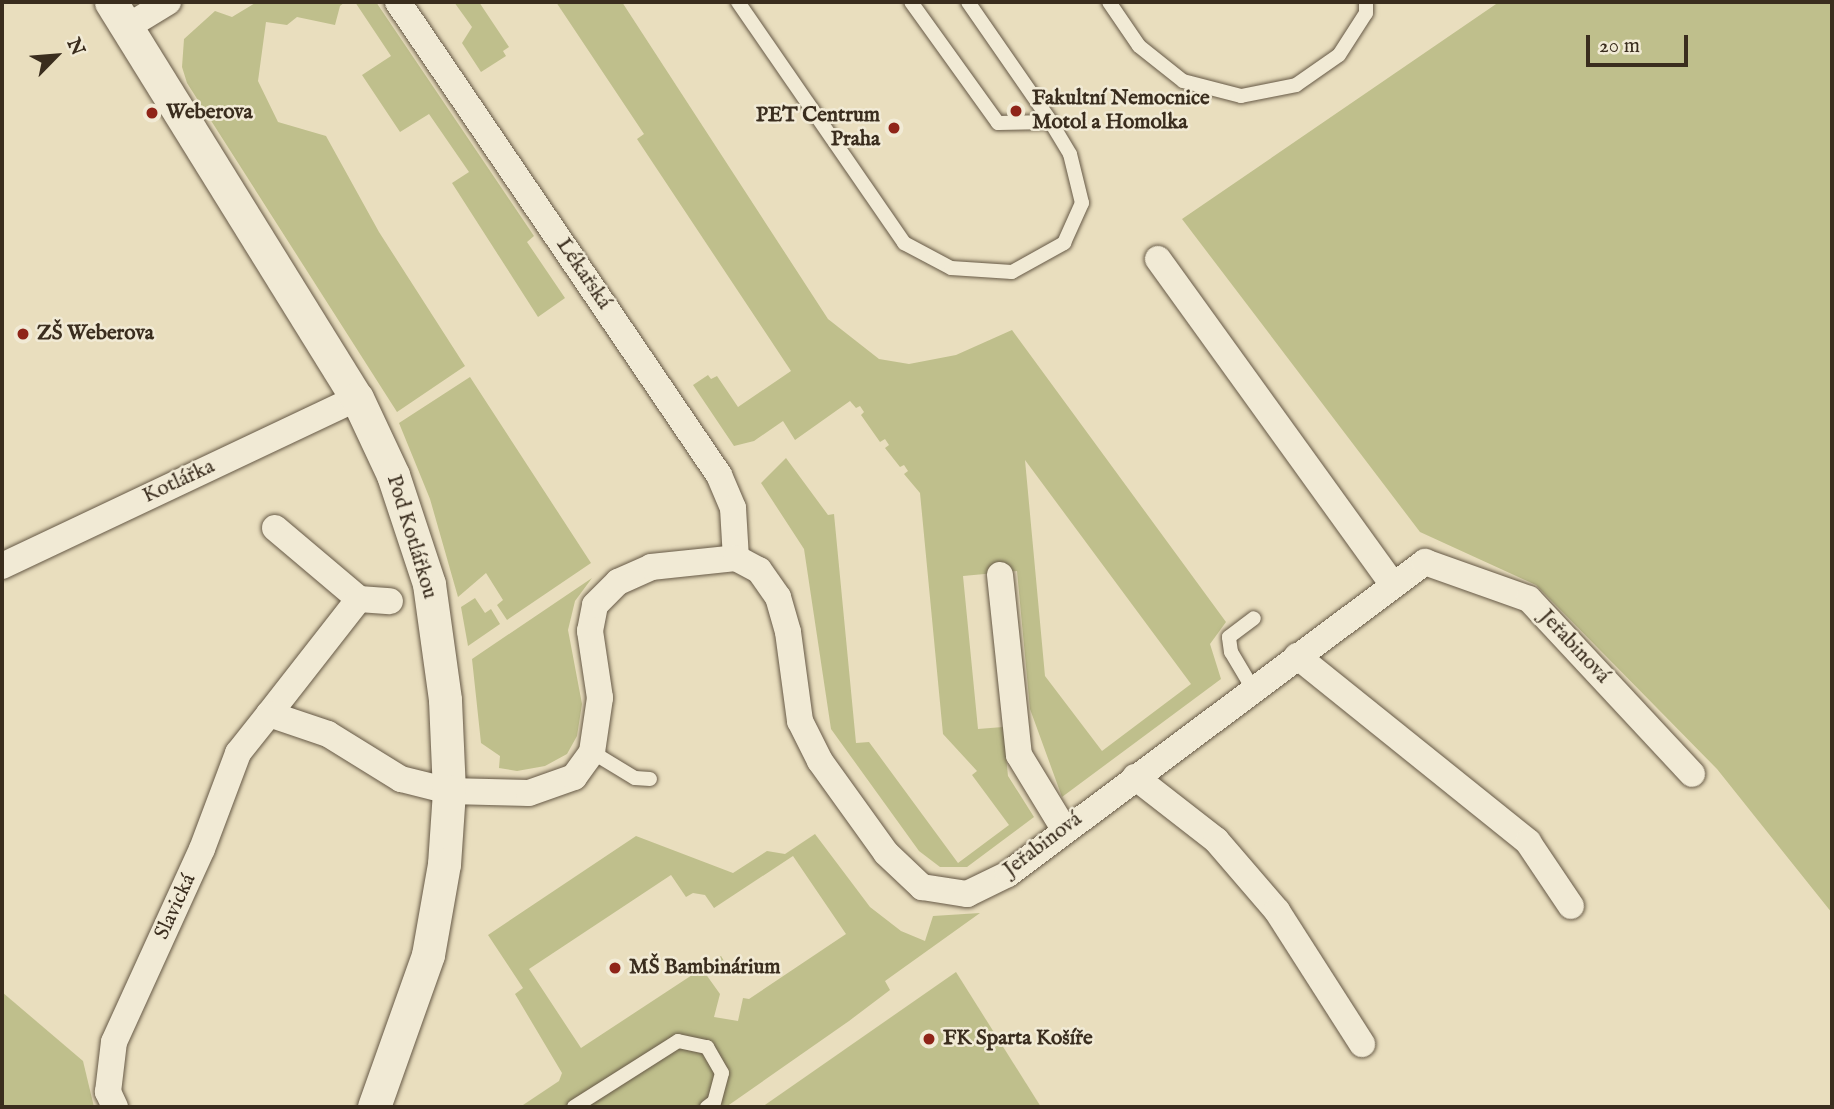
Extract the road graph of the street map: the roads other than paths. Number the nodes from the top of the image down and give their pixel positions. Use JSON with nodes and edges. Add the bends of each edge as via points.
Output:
{"nodes":[{"id":1,"x":168,"y":2,"type":"edge"},
{"id":2,"x":398,"y":2,"type":"edge"},
{"id":3,"x":738,"y":2,"type":"edge"},
{"id":4,"x":911,"y":2,"type":"edge"},
{"id":5,"x":968,"y":2,"type":"edge"},
{"id":6,"x":1109,"y":2,"type":"edge"},
{"id":7,"x":1366,"y":2,"type":"edge"},
{"id":8,"x":119,"y":14,"type":"edge"},
{"id":9,"x":1051,"y":122,"type":"junction"},
{"id":10,"x":1157,"y":259,"type":"dead end"},
{"id":11,"x":356,"y":398,"type":"junction"},
{"id":12,"x":275,"y":528,"type":"dead end"},
{"id":13,"x":736,"y":558,"type":"junction"},
{"id":14,"x":2,"y":566,"type":"edge"},
{"id":15,"x":1000,"y":575,"type":"dead end"},
{"id":16,"x":1393,"y":585,"type":"junction"},
{"id":17,"x":359,"y":599,"type":"junction"},
{"id":18,"x":390,"y":601,"type":"dead end"},
{"id":19,"x":1254,"y":618,"type":"dead end"},
{"id":20,"x":1297,"y":656,"type":"junction"},
{"id":21,"x":1253,"y":689,"type":"junction"},
{"id":22,"x":269,"y":714,"type":"junction"},
{"id":23,"x":593,"y":752,"type":"junction"},
{"id":24,"x":1692,"y":774,"type":"dead end"},
{"id":25,"x":1135,"y":777,"type":"junction"},
{"id":26,"x":650,"y":779,"type":"dead end"},
{"id":27,"x":449,"y":791,"type":"junction"},
{"id":28,"x":1064,"y":829,"type":"junction"},
{"id":29,"x":1571,"y":906,"type":"dead end"},
{"id":30,"x":1362,"y":1044,"type":"dead end"},
{"id":31,"x":115,"y":1107,"type":"edge"},
{"id":32,"x":374,"y":1107,"type":"edge"},
{"id":33,"x":574,"y":1107,"type":"edge"},
{"id":34,"x":707,"y":1107,"type":"edge"}],
"edges":[{"from":1,"to":8,"type":"street"},
{"from":2,"to":13,"type":"street","name":"Lékařská","via":[[719,475],[733,508]]},
{"from":3,"to":9,"type":"lane","via":[[885,220],[904,243],[951,268],[1012,272],[1064,243],[1082,203],[1070,154]]},
{"from":4,"to":9,"type":"lane","via":[[998,123]]},
{"from":5,"to":9,"type":"lane"},
{"from":6,"to":7,"type":"lane","via":[[1139,46],[1183,81],[1241,96],[1296,85],[1339,55],[1366,13]]},
{"from":8,"to":11,"type":"street","name":"Pod Kotlářkou"},
{"from":10,"to":16,"type":"street"},
{"from":11,"to":14,"type":"street","name":"Kotlářka"},
{"from":11,"to":27,"type":"street","name":"Pod Kotlářkou","via":[[393,474],[429,584],[445,700]]},
{"from":12,"to":17,"type":"street"},
{"from":13,"to":23,"type":"street","via":[[651,567],[618,582],[595,605],[590,631],[600,698]]},
{"from":13,"to":28,"type":"street","name":"Jeřabinová","via":[[759,570],[778,597],[788,632],[800,721],[820,761],[886,853],[922,887],[967,894],[1008,874]]},
{"from":15,"to":28,"type":"street","via":[[1019,755]]},
{"from":16,"to":20,"type":"street","name":"Jeřabinová"},
{"from":16,"to":24,"type":"street","name":"Jeřabinová","via":[[1425,562],[1529,599]]},
{"from":17,"to":18,"type":"street"},
{"from":17,"to":22,"type":"street","name":"Slavická"},
{"from":19,"to":21,"type":"lane","via":[[1229,638],[1231,652]]},
{"from":20,"to":21,"type":"street","name":"Jeřabinová"},
{"from":20,"to":29,"type":"street","via":[[1528,842]]},
{"from":21,"to":25,"type":"street","name":"Jeřabinová"},
{"from":22,"to":27,"type":"street","via":[[328,734],[401,779]]},
{"from":22,"to":31,"type":"street","name":"Slavická","via":[[238,753],[202,849],[114,1042],[108,1092]]},
{"from":23,"to":26,"type":"lane","via":[[635,778]]},
{"from":23,"to":27,"type":"street","via":[[574,777],[529,793]]},
{"from":25,"to":28,"type":"street","name":"Jeřabinová"},
{"from":25,"to":30,"type":"street","via":[[1216,840],[1277,911]]},
{"from":27,"to":32,"type":"street","name":"Pod Kotlářkou","via":[[444,864],[428,956]]},
{"from":33,"to":34,"type":"lane","via":[[678,1041],[706,1047],[722,1073],[714,1102]]}]}
